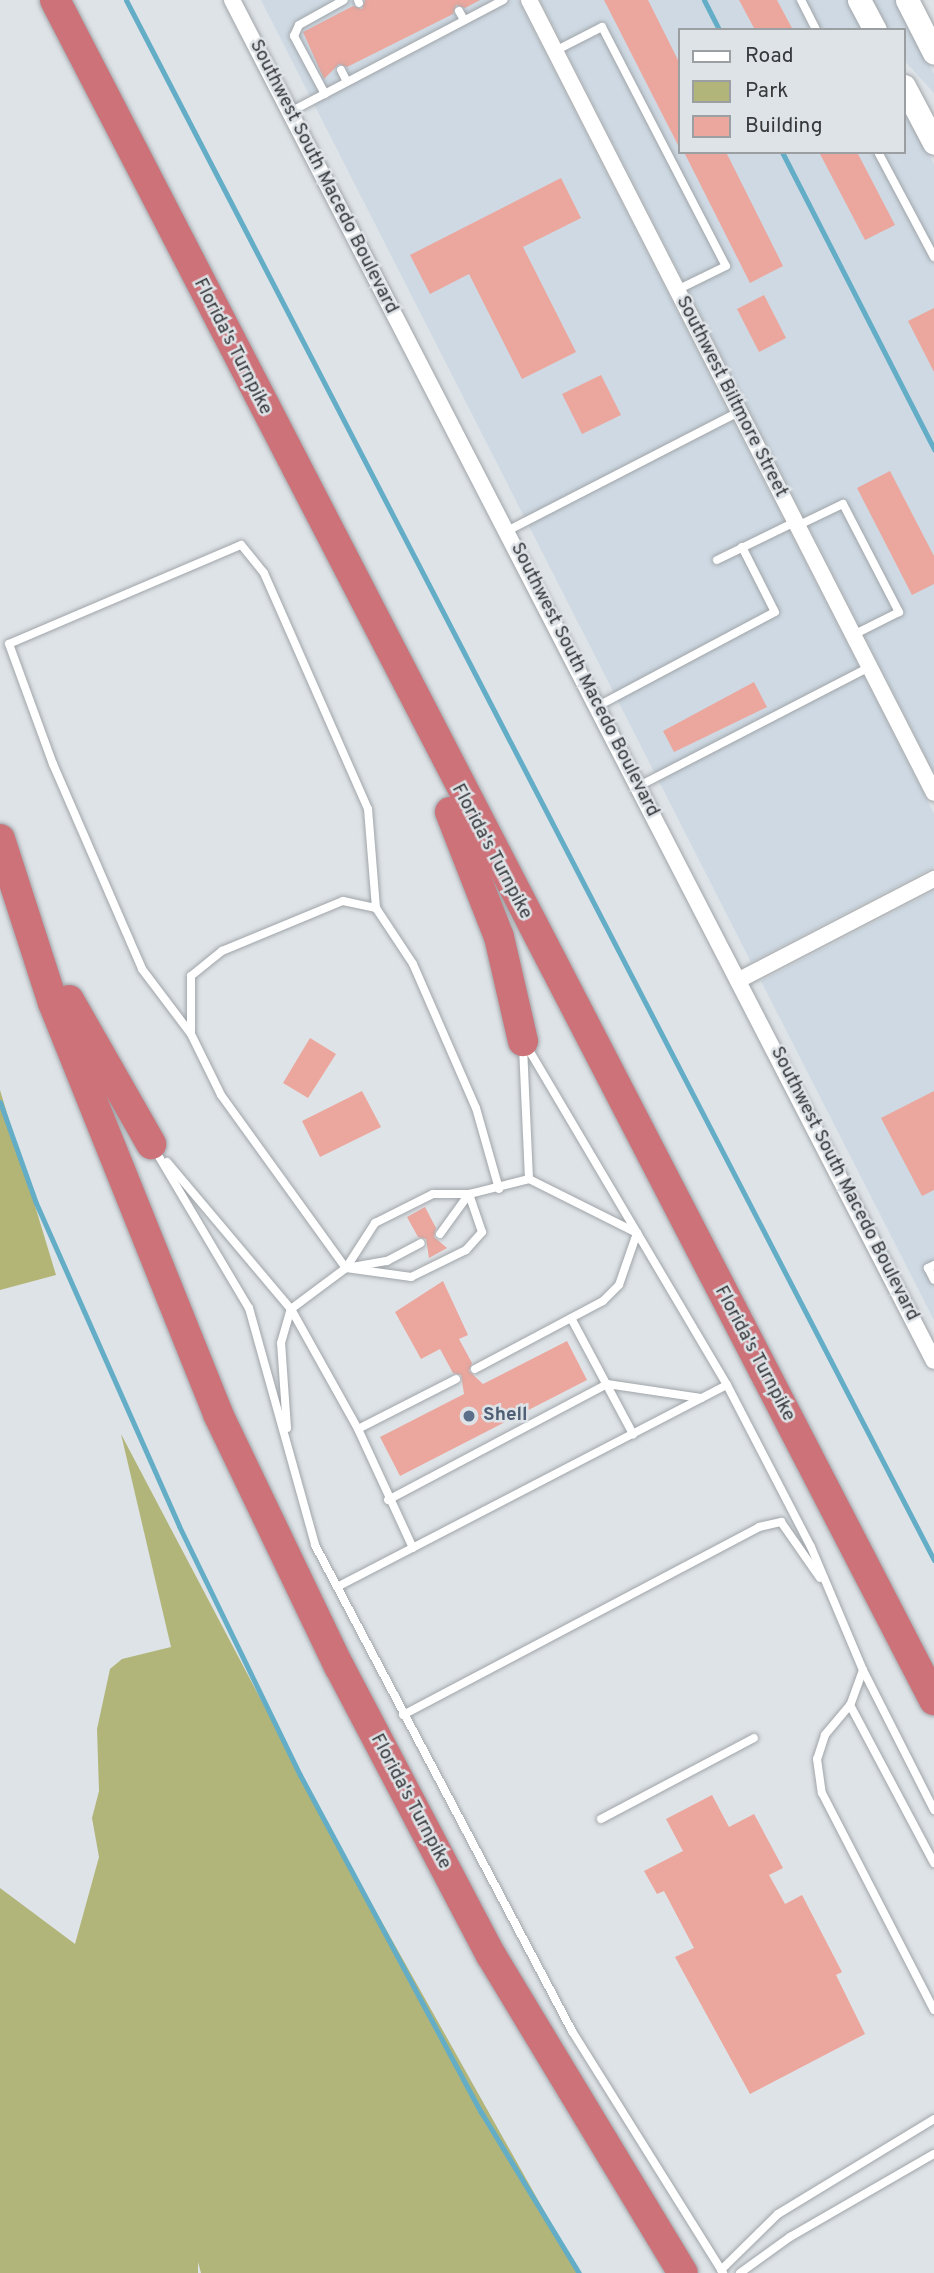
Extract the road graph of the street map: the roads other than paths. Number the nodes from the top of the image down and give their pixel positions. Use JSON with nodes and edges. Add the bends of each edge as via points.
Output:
{"nodes":[{"id":1,"x":54,"y":0,"type":"edge"},
{"id":2,"x":232,"y":0,"type":"edge"},
{"id":3,"x":344,"y":0,"type":"edge"},
{"id":4,"x":480,"y":0,"type":"edge"},
{"id":5,"x":503,"y":0,"type":"edge"},
{"id":6,"x":529,"y":0,"type":"edge"},
{"id":7,"x":801,"y":0,"type":"edge"},
{"id":8,"x":859,"y":0,"type":"edge"},
{"id":9,"x":907,"y":0,"type":"edge"},
{"id":10,"x":485,"y":9,"type":"junction"},
{"id":11,"x":459,"y":10,"type":"dead end"},
{"id":12,"x":464,"y":20,"type":"junction"},
{"id":13,"x":426,"y":27,"type":"dead end"},
{"id":14,"x":815,"y":28,"type":"edge"},
{"id":15,"x":874,"y":28,"type":"edge"},
{"id":16,"x":431,"y":38,"type":"junction"},
{"id":17,"x":383,"y":50,"type":"dead end"},
{"id":18,"x":555,"y":51,"type":"junction"},
{"id":19,"x":934,"y":52,"type":"edge"},
{"id":20,"x":387,"y":61,"type":"junction"},
{"id":21,"x":341,"y":70,"type":"dead end"},
{"id":22,"x":906,"y":74,"type":"edge"},
{"id":23,"x":347,"y":82,"type":"junction"},
{"id":24,"x":906,"y":90,"type":"edge"},
{"id":25,"x":325,"y":94,"type":"junction"},
{"id":26,"x":290,"y":112,"type":"junction"},
{"id":27,"x":934,"y":114,"type":"edge"},
{"id":28,"x":934,"y":143,"type":"edge"},
{"id":29,"x":879,"y":154,"type":"edge"},
{"id":30,"x":934,"y":257,"type":"edge"},
{"id":31,"x":677,"y":290,"type":"junction"},
{"id":32,"x":739,"y":412,"type":"junction"},
{"id":33,"x":796,"y":524,"type":"junction"},
{"id":34,"x":507,"y":531,"type":"junction"},
{"id":35,"x":742,"y":548,"type":"junction"},
{"id":36,"x":717,"y":560,"type":"dead end"},
{"id":37,"x":853,"y":635,"type":"junction"},
{"id":38,"x":390,"y":656,"type":"junction"},
{"id":39,"x":870,"y":667,"type":"junction"},
{"id":40,"x":598,"y":706,"type":"junction"},
{"id":41,"x":639,"y":786,"type":"junction"},
{"id":42,"x":934,"y":793,"type":"edge"},
{"id":43,"x":0,"y":839,"type":"edge"},
{"id":44,"x":934,"y":879,"type":"edge"},
{"id":45,"x":15,"y":886,"type":"junction"},
{"id":46,"x":376,"y":908,"type":"junction"},
{"id":47,"x":739,"y":980,"type":"junction"},
{"id":48,"x":191,"y":1034,"type":"junction"},
{"id":49,"x":523,"y":1041,"type":"junction"},
{"id":50,"x":151,"y":1144,"type":"junction"},
{"id":51,"x":529,"y":1179,"type":"junction"},
{"id":52,"x":499,"y":1189,"type":"junction"},
{"id":53,"x":469,"y":1194,"type":"junction"},
{"id":54,"x":637,"y":1233,"type":"junction"},
{"id":55,"x":440,"y":1234,"type":"dead end"},
{"id":56,"x":421,"y":1243,"type":"dead end"},
{"id":57,"x":934,"y":1265,"type":"edge"},
{"id":58,"x":346,"y":1268,"type":"junction"},
{"id":59,"x":934,"y":1280,"type":"edge"},
{"id":60,"x":291,"y":1309,"type":"junction"},
{"id":61,"x":571,"y":1318,"type":"junction"},
{"id":62,"x":929,"y":1338,"type":"edge"},
{"id":63,"x":934,"y":1361,"type":"edge"},
{"id":64,"x":475,"y":1369,"type":"dead end"},
{"id":65,"x":456,"y":1379,"type":"dead end"},
{"id":66,"x":607,"y":1384,"type":"junction"},
{"id":67,"x":727,"y":1385,"type":"junction"},
{"id":68,"x":701,"y":1398,"type":"junction"},
{"id":69,"x":358,"y":1429,"type":"junction"},
{"id":70,"x":633,"y":1434,"type":"junction"},
{"id":71,"x":292,"y":1459,"type":"junction"},
{"id":72,"x":388,"y":1500,"type":"junction"},
{"id":73,"x":413,"y":1548,"type":"junction"},
{"id":74,"x":826,"y":1586,"type":"junction"},
{"id":75,"x":337,"y":1587,"type":"junction"},
{"id":76,"x":863,"y":1670,"type":"junction"},
{"id":77,"x":934,"y":1700,"type":"edge"},
{"id":78,"x":850,"y":1705,"type":"junction"},
{"id":79,"x":403,"y":1715,"type":"junction"},
{"id":80,"x":754,"y":1738,"type":"dead end"},
{"id":81,"x":934,"y":1810,"type":"edge"},
{"id":82,"x":601,"y":1819,"type":"dead end"},
{"id":83,"x":934,"y":1863,"type":"edge"},
{"id":84,"x":934,"y":2010,"type":"edge"},
{"id":85,"x":934,"y":2119,"type":"edge"},
{"id":86,"x":934,"y":2154,"type":"edge"},
{"id":87,"x":722,"y":2272,"type":"edge"},
{"id":88,"x":683,"y":2273,"type":"edge"},
{"id":89,"x":740,"y":2273,"type":"edge"}],
"edges":[{"from":1,"to":38,"type":"highway","name":"Florida's Turnpike"},
{"from":2,"to":26,"type":"street","name":"Southwest South Macedo Boulevard"},
{"from":3,"to":25,"type":"lane","via":[[314,21],[299,24],[294,36]]},
{"from":4,"to":10,"type":"lane"},
{"from":5,"to":10,"type":"lane"},
{"from":6,"to":18,"type":"street","name":"Southwest Biltmore Street"},
{"from":7,"to":14,"type":"lane"},
{"from":8,"to":15,"type":"main road"},
{"from":9,"to":19,"type":"main road"},
{"from":10,"to":12,"type":"lane"},
{"from":11,"to":12,"type":"lane"},
{"from":12,"to":16,"type":"lane"},
{"from":13,"to":16,"type":"lane"},
{"from":16,"to":20,"type":"lane"},
{"from":17,"to":20,"type":"lane"},
{"from":18,"to":31,"type":"street","name":"Southwest Biltmore Street"},
{"from":18,"to":31,"type":"lane","via":[[601,27],[726,266]]},
{"from":20,"to":23,"type":"lane"},
{"from":21,"to":23,"type":"lane"},
{"from":22,"to":27,"type":"main road"},
{"from":23,"to":25,"type":"lane"},
{"from":24,"to":28,"type":"main road"},
{"from":25,"to":26,"type":"lane"},
{"from":26,"to":34,"type":"street","name":"Southwest South Macedo Boulevard"},
{"from":29,"to":30,"type":"lane"},
{"from":31,"to":32,"type":"street","name":"Southwest Biltmore Street"},
{"from":32,"to":33,"type":"street","name":"Southwest Biltmore Street"},
{"from":32,"to":34,"type":"lane"},
{"from":33,"to":35,"type":"lane"},
{"from":33,"to":37,"type":"street","name":"Southwest Biltmore Street"},
{"from":33,"to":37,"type":"lane","via":[[843,504],[899,612]]},
{"from":34,"to":40,"type":"street","name":"Southwest South Macedo Boulevard"},
{"from":35,"to":36,"type":"lane"},
{"from":35,"to":40,"type":"lane","via":[[775,612]]},
{"from":37,"to":39,"type":"street","name":"Southwest Biltmore Street"},
{"from":38,"to":49,"type":"highway","via":[[409,726],[462,836],[499,937]]},
{"from":38,"to":77,"type":"highway","name":"Florida's Turnpike"},
{"from":39,"to":41,"type":"lane"},
{"from":39,"to":42,"type":"street","name":"Southwest Biltmore Street"},
{"from":40,"to":41,"type":"street","name":"Southwest South Macedo Boulevard"},
{"from":41,"to":47,"type":"street","name":"Southwest South Macedo Boulevard"},
{"from":43,"to":45,"type":"highway","name":"Florida's Turnpike"},
{"from":44,"to":47,"type":"street"},
{"from":45,"to":50,"type":"highway","via":[[75,1012]]},
{"from":45,"to":88,"type":"highway","name":"Florida's Turnpike","via":[[58,1016],[218,1414],[333,1653],[491,1955]]},
{"from":46,"to":48,"type":"lane","via":[[343,901],[222,951],[191,976]]},
{"from":46,"to":48,"type":"lane","via":[[368,809],[264,573],[241,545],[9,644],[53,764],[142,969]]},
{"from":46,"to":52,"type":"lane","via":[[413,964],[476,1108]]},
{"from":47,"to":62,"type":"street","name":"Southwest South Macedo Boulevard"},
{"from":48,"to":58,"type":"lane","via":[[221,1095]]},
{"from":49,"to":51,"type":"lane"},
{"from":49,"to":54,"type":"lane"},
{"from":50,"to":60,"type":"lane"},
{"from":50,"to":71,"type":"lane","via":[[249,1308]]},
{"from":51,"to":52,"type":"lane"},
{"from":51,"to":54,"type":"lane"},
{"from":52,"to":53,"type":"lane"},
{"from":53,"to":55,"type":"lane"},
{"from":53,"to":58,"type":"lane","via":[[433,1194],[375,1223]]},
{"from":53,"to":58,"type":"lane","via":[[482,1232],[466,1250],[411,1277]]},
{"from":54,"to":61,"type":"lane","via":[[619,1284],[603,1301]]},
{"from":54,"to":67,"type":"lane"},
{"from":56,"to":58,"type":"lane","via":[[387,1261]]},
{"from":57,"to":59,"type":"lane","via":[[928,1268]]},
{"from":58,"to":60,"type":"lane"},
{"from":60,"to":69,"type":"lane"},
{"from":60,"to":71,"type":"lane","via":[[281,1343],[280,1377]]},
{"from":61,"to":64,"type":"lane"},
{"from":61,"to":66,"type":"lane"},
{"from":62,"to":63,"type":"street","name":"Southwest South Macedo Boulevard"},
{"from":65,"to":69,"type":"lane"},
{"from":66,"to":68,"type":"lane"},
{"from":66,"to":70,"type":"lane"},
{"from":66,"to":72,"type":"lane"},
{"from":67,"to":68,"type":"lane"},
{"from":67,"to":74,"type":"lane"},
{"from":68,"to":70,"type":"lane"},
{"from":69,"to":72,"type":"lane"},
{"from":70,"to":73,"type":"lane"},
{"from":71,"to":75,"type":"lane","via":[[315,1545]]},
{"from":72,"to":73,"type":"lane"},
{"from":73,"to":75,"type":"lane"},
{"from":74,"to":76,"type":"lane"},
{"from":74,"to":79,"type":"lane","via":[[781,1522],[733,1540]]},
{"from":75,"to":79,"type":"lane"},
{"from":76,"to":78,"type":"lane"},
{"from":76,"to":81,"type":"lane"},
{"from":78,"to":83,"type":"lane"},
{"from":78,"to":84,"type":"lane","via":[[825,1735],[817,1759],[822,1793]]},
{"from":79,"to":87,"type":"lane","via":[[572,2032]]},
{"from":80,"to":82,"type":"lane"},
{"from":85,"to":87,"type":"lane","via":[[778,2214]]},
{"from":86,"to":89,"type":"lane","via":[[790,2237]]}]}
